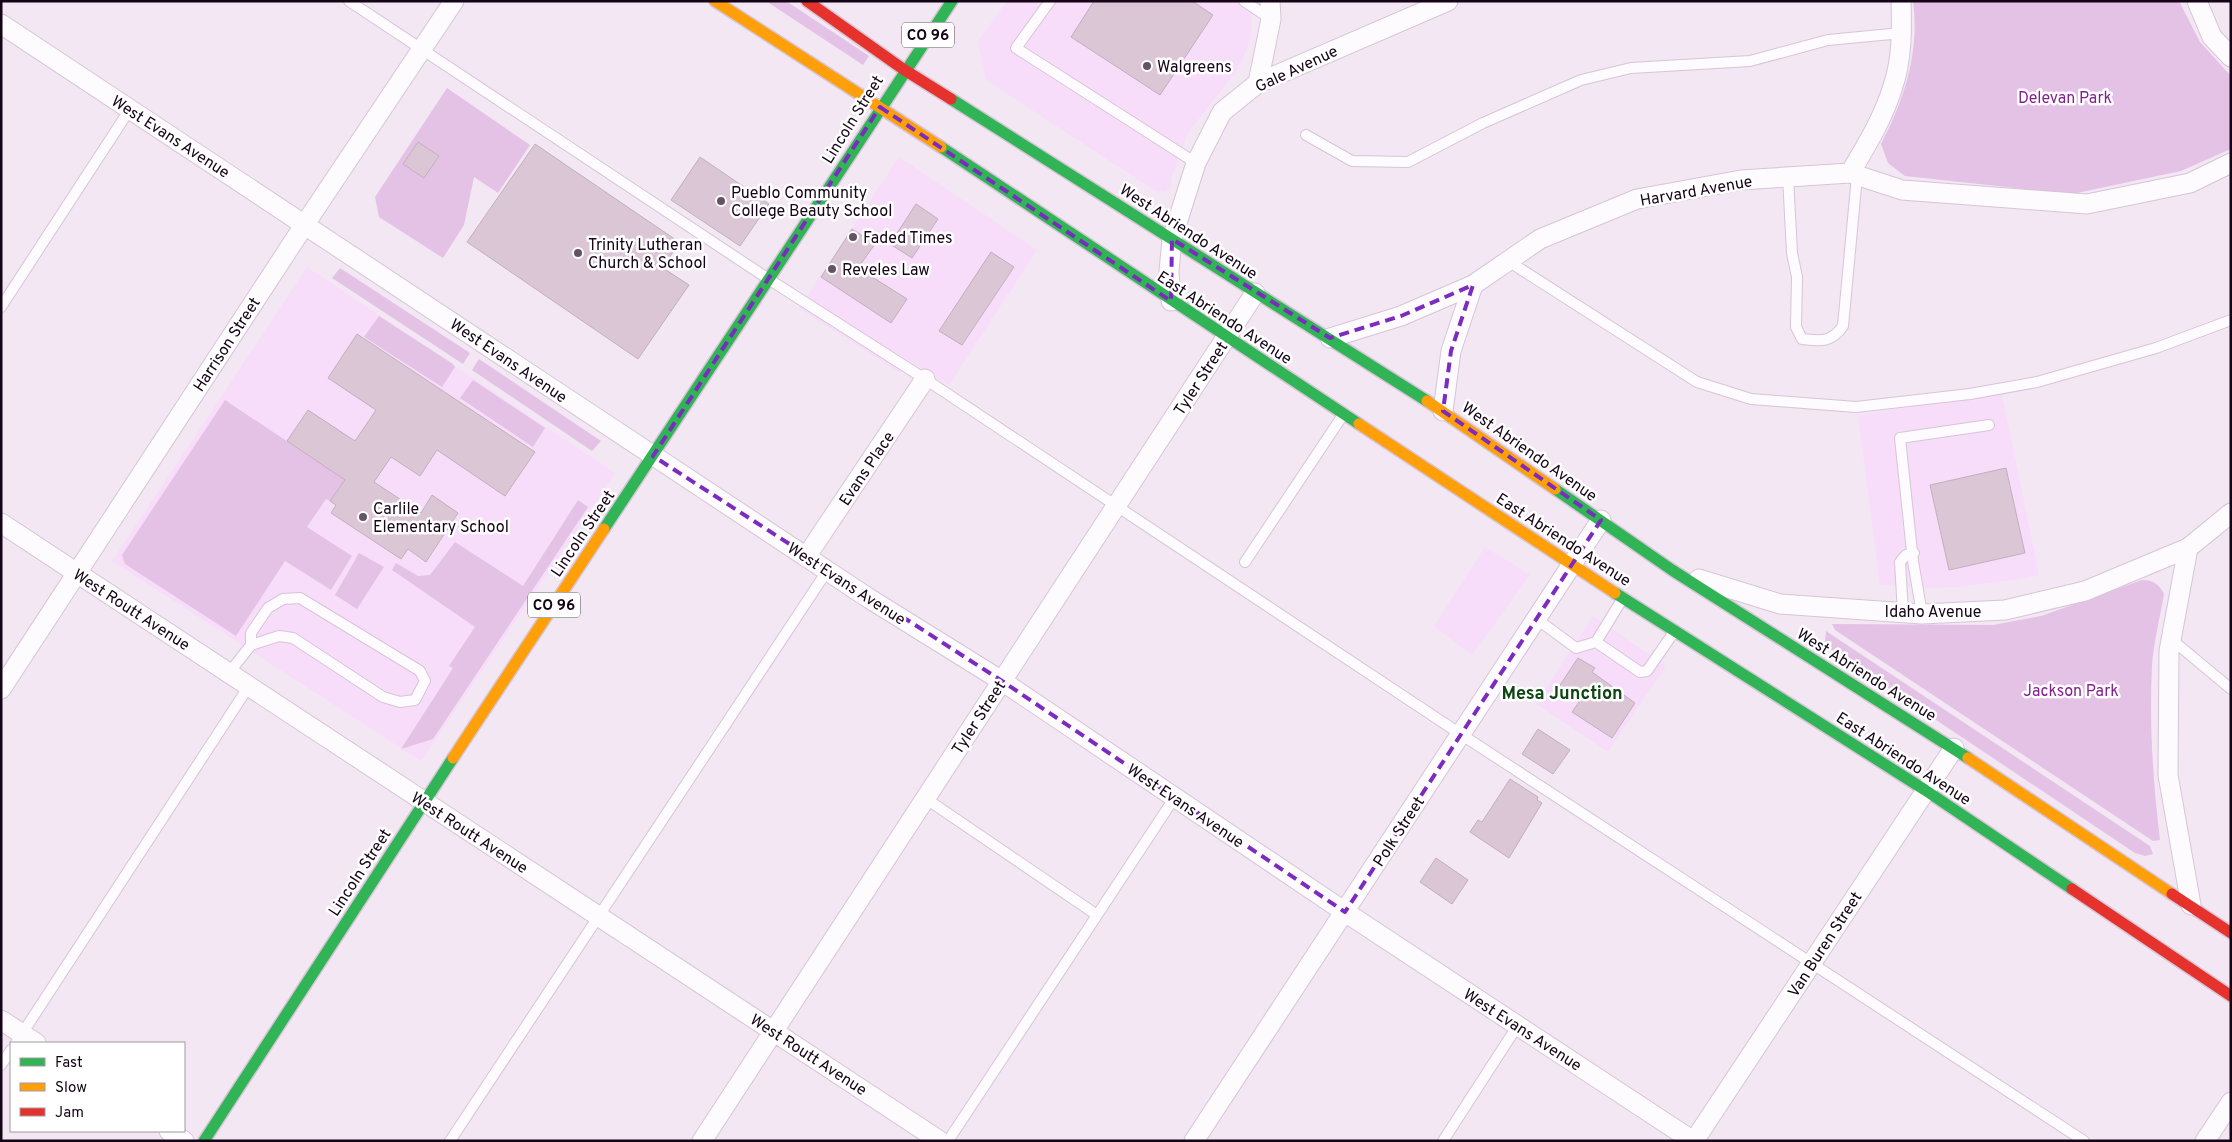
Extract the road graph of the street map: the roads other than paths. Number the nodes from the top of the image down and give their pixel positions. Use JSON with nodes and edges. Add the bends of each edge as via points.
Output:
{"nodes":[{"id":1,"x":349,"y":1,"type":"edge"},
{"id":2,"x":454,"y":1,"type":"edge"},
{"id":3,"x":715,"y":1,"type":"edge"},
{"id":4,"x":807,"y":1,"type":"edge"},
{"id":5,"x":952,"y":1,"type":"edge"},
{"id":6,"x":1050,"y":1,"type":"edge"},
{"id":7,"x":1244,"y":1,"type":"edge"},
{"id":8,"x":1901,"y":1,"type":"edge"},
{"id":9,"x":2197,"y":1,"type":"edge"},
{"id":10,"x":1439,"y":3,"type":"edge"},
{"id":11,"x":1271,"y":10,"type":"edge"},
{"id":12,"x":1,"y":24,"type":"edge"},
{"id":13,"x":1902,"y":33,"type":"junction"},
{"id":14,"x":423,"y":50,"type":"junction"},
{"id":15,"x":2231,"y":57,"type":"edge"},
{"id":16,"x":903,"y":69,"type":"junction"},
{"id":17,"x":1258,"y":84,"type":"junction"},
{"id":18,"x":880,"y":107,"type":"junction"},
{"id":19,"x":130,"y":108,"type":"junction"},
{"id":20,"x":1306,"y":135,"type":"dead end"},
{"id":21,"x":1196,"y":163,"type":"junction"},
{"id":22,"x":2231,"y":163,"type":"edge"},
{"id":23,"x":1853,"y":174,"type":"junction"},
{"id":24,"x":1788,"y":177,"type":"junction"},
{"id":25,"x":305,"y":224,"type":"junction"},
{"id":26,"x":1172,"y":239,"type":"junction"},
{"id":27,"x":1508,"y":261,"type":"junction"},
{"id":28,"x":770,"y":280,"type":"junction"},
{"id":29,"x":1473,"y":285,"type":"junction"},
{"id":30,"x":1256,"y":294,"type":"junction"},
{"id":31,"x":1171,"y":301,"type":"junction"},
{"id":32,"x":1,"y":307,"type":"edge"},
{"id":33,"x":2231,"y":320,"type":"edge"},
{"id":34,"x":1226,"y":338,"type":"junction"},
{"id":35,"x":1330,"y":338,"type":"junction"},
{"id":36,"x":925,"y":379,"type":"junction"},
{"id":37,"x":1443,"y":411,"type":"junction"},
{"id":38,"x":1344,"y":414,"type":"junction"},
{"id":39,"x":1989,"y":426,"type":"dead end"},
{"id":40,"x":653,"y":456,"type":"junction"},
{"id":41,"x":1116,"y":506,"type":"junction"},
{"id":42,"x":2231,"y":513,"type":"edge"},
{"id":43,"x":1601,"y":520,"type":"junction"},
{"id":44,"x":1,"y":523,"type":"edge"},
{"id":45,"x":2188,"y":548,"type":"junction"},
{"id":46,"x":1914,"y":553,"type":"junction"},
{"id":47,"x":806,"y":557,"type":"junction"},
{"id":48,"x":1245,"y":562,"type":"dead end"},
{"id":49,"x":1573,"y":566,"type":"junction"},
{"id":50,"x":1672,"y":570,"type":"junction"},
{"id":51,"x":827,"y":571,"type":"junction"},
{"id":52,"x":77,"y":574,"type":"junction"},
{"id":53,"x":1624,"y":597,"type":"junction"},
{"id":54,"x":1902,"y":613,"type":"junction"},
{"id":55,"x":1922,"y":614,"type":"junction"},
{"id":56,"x":1538,"y":620,"type":"junction"},
{"id":57,"x":1675,"y":630,"type":"junction"},
{"id":58,"x":2172,"y":639,"type":"junction"},
{"id":59,"x":1596,"y":642,"type":"junction"},
{"id":60,"x":251,"y":645,"type":"junction"},
{"id":61,"x":229,"y":673,"type":"junction"},
{"id":62,"x":1002,"y":681,"type":"junction"},
{"id":63,"x":249,"y":686,"type":"junction"},
{"id":64,"x":1,"y":689,"type":"edge"},
{"id":65,"x":2231,"y":689,"type":"edge"},
{"id":66,"x":1462,"y":735,"type":"junction"},
{"id":67,"x":1954,"y":748,"type":"junction"},
{"id":68,"x":1925,"y":790,"type":"junction"},
{"id":69,"x":1175,"y":797,"type":"junction"},
{"id":70,"x":926,"y":798,"type":"junction"},
{"id":71,"x":424,"y":801,"type":"junction"},
{"id":72,"x":2191,"y":905,"type":"junction"},
{"id":73,"x":1345,"y":912,"type":"junction"},
{"id":74,"x":598,"y":915,"type":"junction"},
{"id":75,"x":1097,"y":915,"type":"junction"},
{"id":76,"x":2231,"y":933,"type":"edge"},
{"id":77,"x":1811,"y":964,"type":"junction"},
{"id":78,"x":2231,"y":996,"type":"edge"},
{"id":79,"x":1,"y":1020,"type":"edge"},
{"id":80,"x":1518,"y":1025,"type":"junction"},
{"id":81,"x":773,"y":1031,"type":"junction"},
{"id":82,"x":25,"y":1040,"type":"edge"},
{"id":83,"x":10,"y":1052,"type":"edge"},
{"id":84,"x":1,"y":1065,"type":"edge"},
{"id":85,"x":2231,"y":1102,"type":"edge"},
{"id":86,"x":170,"y":1132,"type":"edge"},
{"id":87,"x":184,"y":1141,"type":"edge"},
{"id":88,"x":204,"y":1141,"type":"edge"},
{"id":89,"x":450,"y":1141,"type":"edge"},
{"id":90,"x":702,"y":1141,"type":"edge"},
{"id":91,"x":940,"y":1141,"type":"edge"},
{"id":92,"x":948,"y":1141,"type":"edge"},
{"id":93,"x":1194,"y":1141,"type":"edge"},
{"id":94,"x":1443,"y":1141,"type":"edge"},
{"id":95,"x":1694,"y":1141,"type":"edge"},
{"id":96,"x":2084,"y":1141,"type":"edge"},
{"id":97,"x":2205,"y":1141,"type":"edge"}],
"edges":[{"from":1,"to":14,"type":"lane"},
{"from":2,"to":14,"type":"street","name":"Harrison Street"},
{"from":3,"to":18,"type":"main road"},
{"from":4,"to":16,"type":"main road","name":"West Abriendo Avenue"},
{"from":5,"to":16,"type":"main road","number":"CO 96"},
{"from":6,"to":21,"type":"lane","via":[[1016,48]]},
{"from":7,"to":11,"type":"lane"},
{"from":8,"to":13,"type":"street"},
{"from":9,"to":15,"type":"street","via":[[2212,38]]},
{"from":10,"to":17,"type":"street","name":"Gale Avenue"},
{"from":11,"to":17,"type":"street"},
{"from":12,"to":19,"type":"street","name":"West Evans Avenue"},
{"from":13,"to":20,"type":"lane","via":[[1828,40],[1750,61],[1631,68],[1581,80],[1482,123],[1408,162],[1352,161]]},
{"from":13,"to":23,"type":"street","via":[[1894,86]]},
{"from":14,"to":25,"type":"street","name":"Harrison Street"},
{"from":14,"to":28,"type":"lane"},
{"from":16,"to":18,"type":"main road","name":"Lincoln Street","number":"CO 96"},
{"from":16,"to":26,"type":"main road","name":"West Abriendo Avenue"},
{"from":17,"to":21,"type":"street","name":"Gale Avenue","via":[[1222,112]]},
{"from":18,"to":28,"type":"main road","name":"Lincoln Street","number":"CO 96"},
{"from":18,"to":31,"type":"main road","name":"East Abriendo Avenue"},
{"from":19,"to":25,"type":"street","name":"West Evans Avenue"},
{"from":19,"to":32,"type":"lane"},
{"from":21,"to":26,"type":"street","name":"Gale Avenue"},
{"from":22,"to":23,"type":"street","name":"Harvard Avenue","via":[[2190,183],[2087,204],[1902,190]]},
{"from":23,"to":24,"type":"street","name":"Harvard Avenue"},
{"from":23,"to":24,"type":"lane","via":[[1843,326],[1836,336],[1825,342],[1802,339],[1796,327],[1797,277],[1792,253]]},
{"from":24,"to":27,"type":"street","name":"Harvard Avenue","via":[[1741,180],[1637,199],[1540,239]]},
{"from":25,"to":40,"type":"street","name":"West Evans Avenue"},
{"from":25,"to":52,"type":"street","name":"Harrison Street"},
{"from":26,"to":30,"type":"main road","name":"West Abriendo Avenue"},
{"from":26,"to":31,"type":"street","name":"Gale Avenue"},
{"from":27,"to":29,"type":"street","name":"Harvard Avenue"},
{"from":27,"to":33,"type":"lane","via":[[1697,382],[1751,399],[1856,407],[1970,394],[2037,382],[2156,348]]},
{"from":28,"to":36,"type":"lane"},
{"from":28,"to":40,"type":"main road","name":"Lincoln Street","number":"CO 96"},
{"from":29,"to":35,"type":"street","name":"Harvard Avenue","via":[[1401,316]]},
{"from":29,"to":37,"type":"street","via":[[1451,351]]},
{"from":30,"to":34,"type":"street","name":"Tyler Street"},
{"from":30,"to":35,"type":"main road","name":"West Abriendo Avenue"},
{"from":31,"to":34,"type":"main road","name":"East Abriendo Avenue"},
{"from":34,"to":38,"type":"main road","name":"East Abriendo Avenue"},
{"from":34,"to":41,"type":"street","name":"Tyler Street"},
{"from":35,"to":37,"type":"main road","name":"West Abriendo Avenue"},
{"from":36,"to":41,"type":"lane"},
{"from":36,"to":47,"type":"street","name":"Evans Place"},
{"from":37,"to":43,"type":"main road","name":"West Abriendo Avenue"},
{"from":38,"to":48,"type":"lane"},
{"from":38,"to":49,"type":"main road","name":"East Abriendo Avenue"},
{"from":39,"to":46,"type":"lane","via":[[1900,438]]},
{"from":40,"to":47,"type":"street","name":"West Evans Avenue"},
{"from":40,"to":71,"type":"main road","name":"Lincoln Street","number":"CO 96"},
{"from":41,"to":62,"type":"street","name":"Tyler Street"},
{"from":41,"to":66,"type":"lane"},
{"from":42,"to":45,"type":"street","name":"Idaho Avenue"},
{"from":43,"to":49,"type":"street","name":"Polk Street"},
{"from":43,"to":50,"type":"main road","name":"West Abriendo Avenue"},
{"from":44,"to":52,"type":"street","name":"West Routt Avenue"},
{"from":45,"to":55,"type":"street","name":"Idaho Avenue","via":[[2085,591],[2005,610]]},
{"from":45,"to":58,"type":"street"},
{"from":46,"to":54,"type":"lane","via":[[1906,555],[1900,562]]},
{"from":46,"to":55,"type":"lane"},
{"from":47,"to":51,"type":"street","name":"West Evans Avenue"},
{"from":49,"to":53,"type":"main road","name":"East Abriendo Avenue"},
{"from":49,"to":56,"type":"street","name":"Polk Street"},
{"from":50,"to":54,"type":"street","name":"Idaho Avenue","via":[[1780,604]]},
{"from":50,"to":67,"type":"main road","name":"West Abriendo Avenue"},
{"from":51,"to":62,"type":"street","name":"West Evans Avenue"},
{"from":51,"to":74,"type":"lane"},
{"from":52,"to":61,"type":"street","name":"West Routt Avenue"},
{"from":52,"to":64,"type":"street","name":"Harrison Street"},
{"from":53,"to":57,"type":"main road","name":"East Abriendo Avenue"},
{"from":53,"to":59,"type":"lane"},
{"from":54,"to":55,"type":"street","name":"Idaho Avenue"},
{"from":56,"to":59,"type":"lane","via":[[1576,648]]},
{"from":56,"to":66,"type":"street","name":"Polk Street"},
{"from":57,"to":59,"type":"lane","via":[[1647,671],[1640,672]]},
{"from":57,"to":68,"type":"main road","name":"East Abriendo Avenue"},
{"from":58,"to":65,"type":"lane"},
{"from":58,"to":72,"type":"street","via":[[2168,774]]},
{"from":60,"to":60,"type":"lane","via":[[279,636],[293,638],[383,697],[400,702],[415,700],[425,681],[420,671],[300,598],[283,598],[268,608],[251,633]]},
{"from":60,"to":61,"type":"lane"},
{"from":61,"to":63,"type":"street","name":"West Routt Avenue"},
{"from":62,"to":69,"type":"street","name":"West Evans Avenue"},
{"from":62,"to":70,"type":"street","name":"Tyler Street"},
{"from":63,"to":71,"type":"street","name":"West Routt Avenue"},
{"from":63,"to":82,"type":"lane"},
{"from":66,"to":73,"type":"street","name":"Polk Street"},
{"from":66,"to":77,"type":"lane"},
{"from":67,"to":68,"type":"street","name":"Van Buren Street"},
{"from":67,"to":72,"type":"main road","name":"West Abriendo Avenue"},
{"from":68,"to":77,"type":"street","name":"Van Buren Street"},
{"from":68,"to":78,"type":"main road","name":"East Abriendo Avenue"},
{"from":69,"to":73,"type":"street","name":"West Evans Avenue"},
{"from":69,"to":75,"type":"lane"},
{"from":70,"to":75,"type":"lane"},
{"from":70,"to":81,"type":"street","name":"Tyler Street"},
{"from":71,"to":74,"type":"street","name":"West Routt Avenue"},
{"from":71,"to":88,"type":"main road","name":"Lincoln Street","number":"CO 96"},
{"from":72,"to":76,"type":"main road","name":"West Abriendo Avenue"},
{"from":73,"to":80,"type":"street","name":"West Evans Avenue"},
{"from":73,"to":93,"type":"street","name":"Polk Street"},
{"from":74,"to":81,"type":"street","name":"West Routt Avenue"},
{"from":74,"to":89,"type":"lane"},
{"from":75,"to":92,"type":"lane"},
{"from":77,"to":95,"type":"street","name":"Van Buren Street"},
{"from":77,"to":96,"type":"lane"},
{"from":79,"to":82,"type":"street"},
{"from":80,"to":94,"type":"lane"},
{"from":80,"to":95,"type":"street","name":"West Evans Avenue"},
{"from":81,"to":90,"type":"street","name":"Tyler Street"},
{"from":81,"to":91,"type":"street","name":"West Routt Avenue"},
{"from":83,"to":84,"type":"lane"},
{"from":85,"to":97,"type":"street"},
{"from":86,"to":87,"type":"street"}]}
